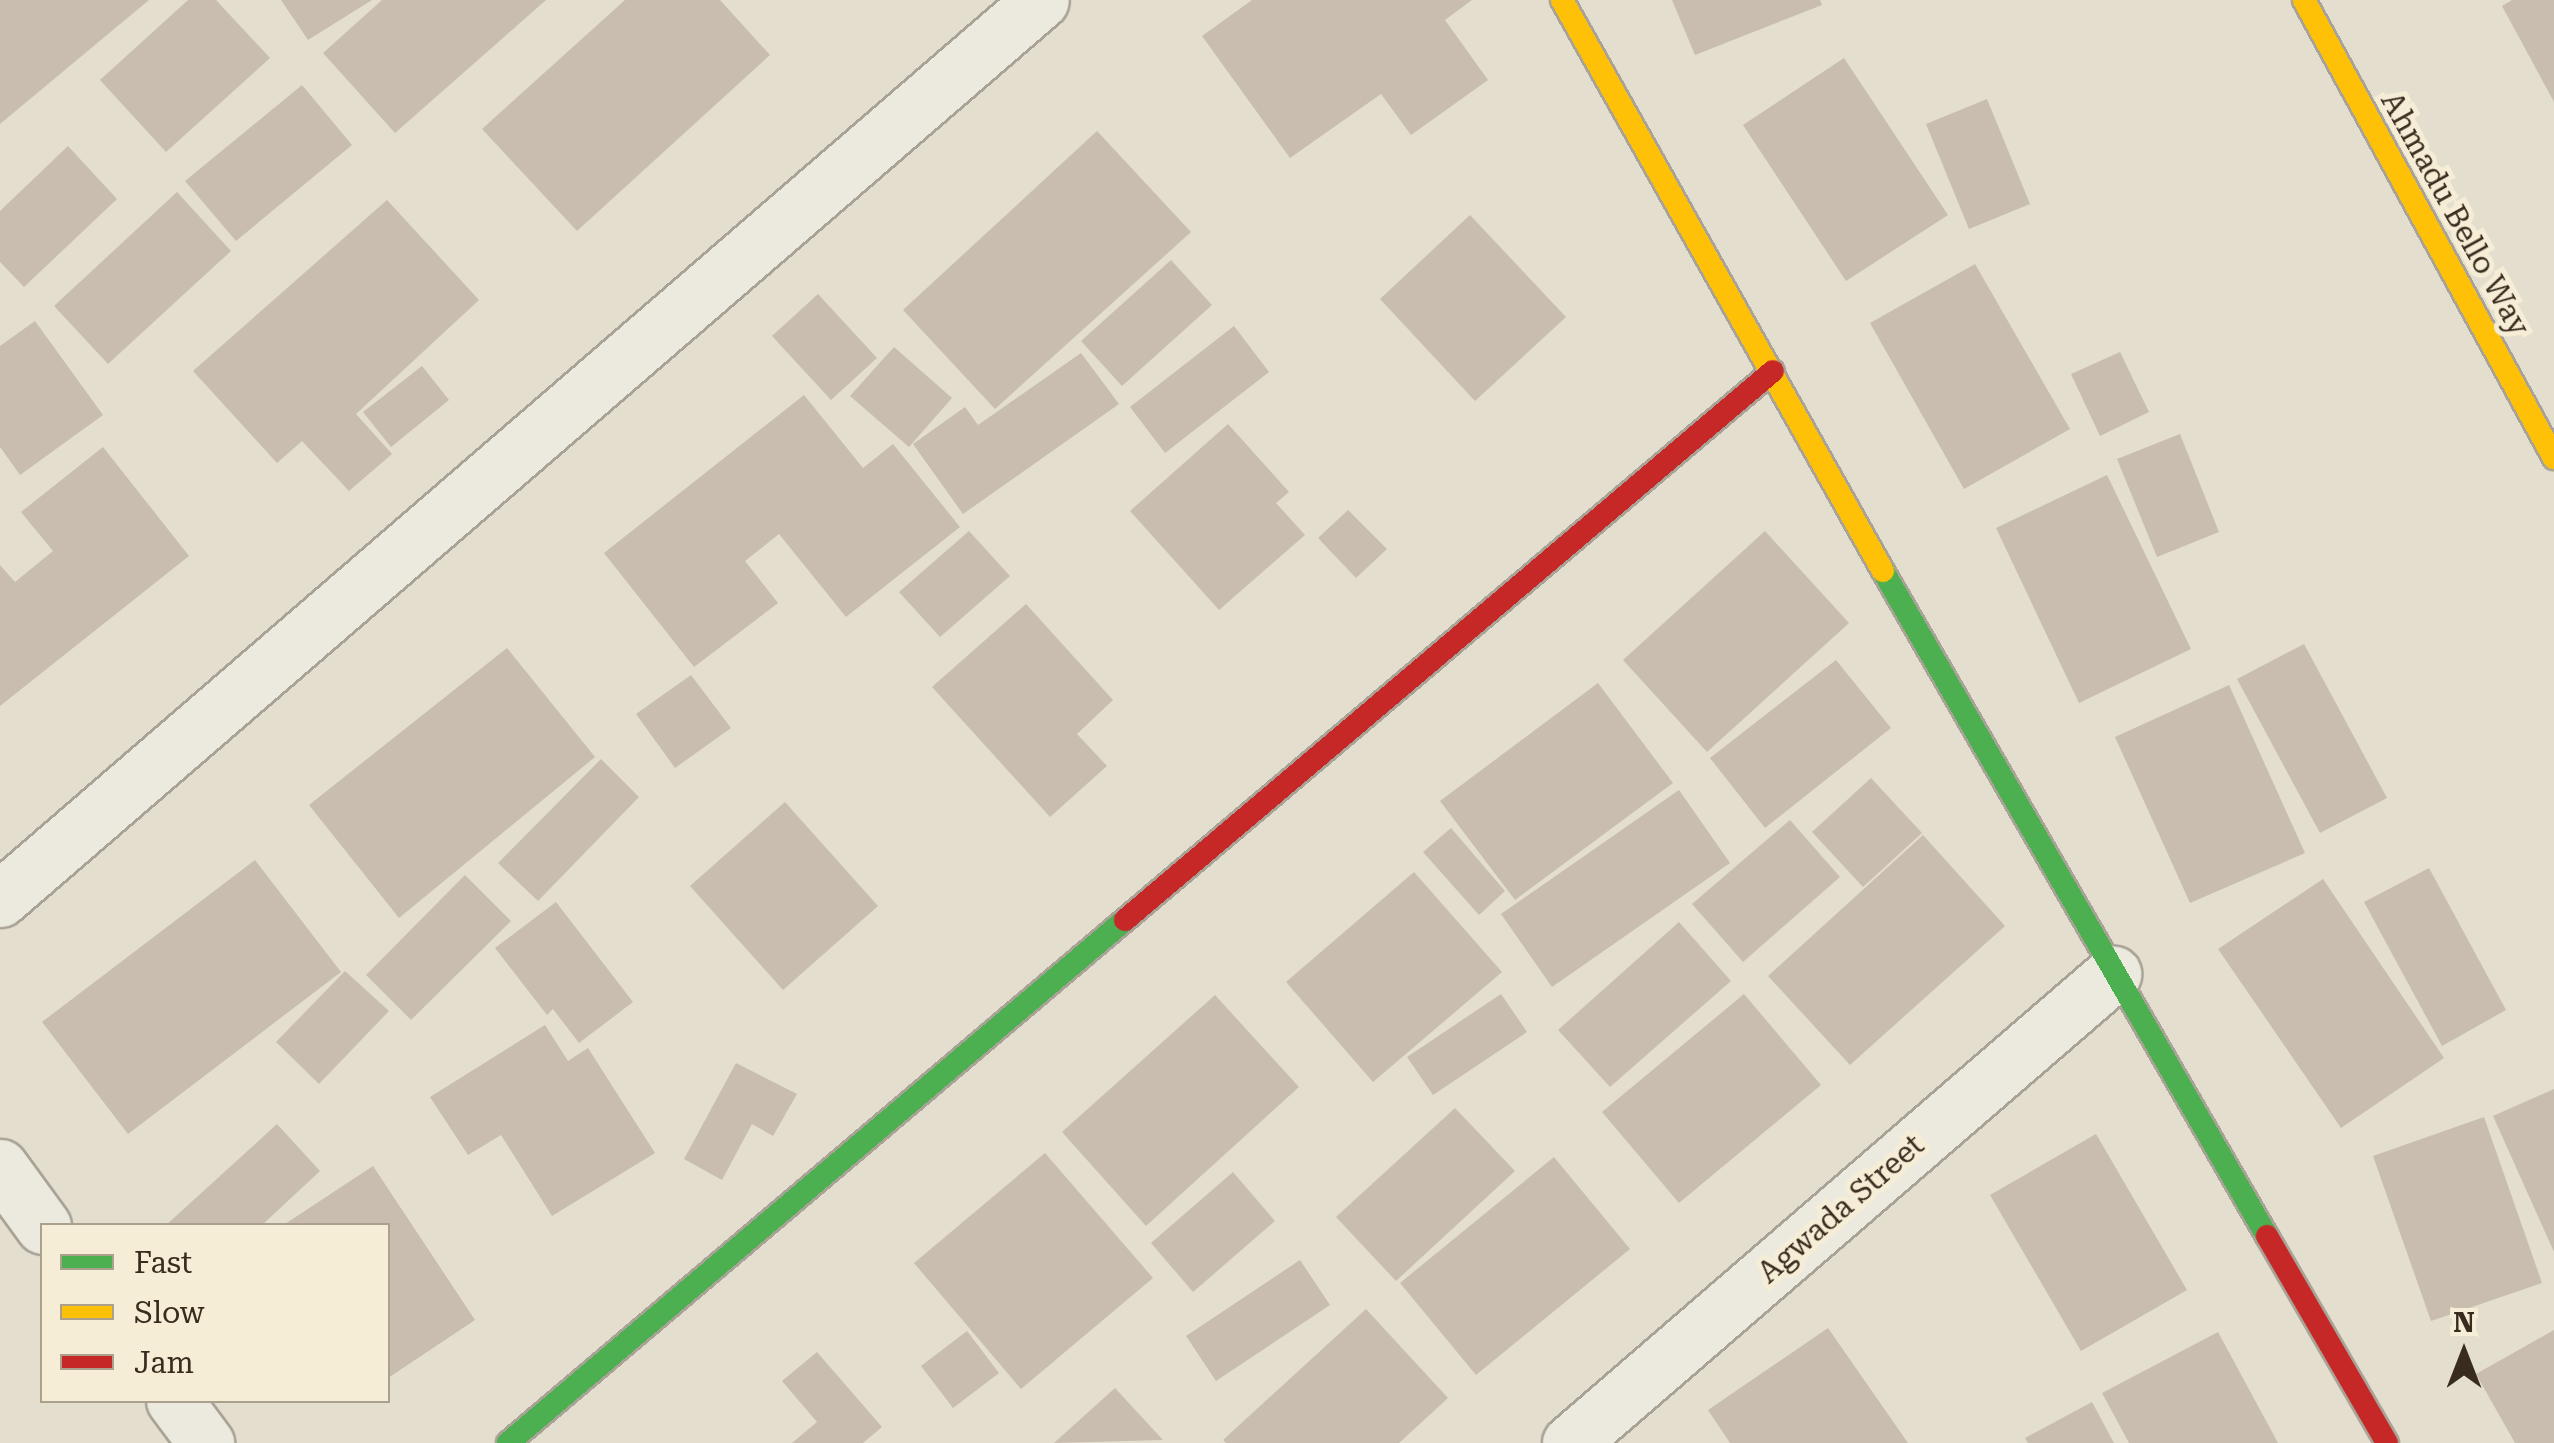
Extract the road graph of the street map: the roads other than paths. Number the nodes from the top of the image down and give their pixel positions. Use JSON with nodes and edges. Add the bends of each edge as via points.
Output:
{"nodes":[{"id":1,"x":1040,"y":0,"type":"edge"},
{"id":2,"x":1562,"y":0,"type":"edge"},
{"id":3,"x":2304,"y":0,"type":"edge"},
{"id":4,"x":1773,"y":371,"type":"junction"},
{"id":5,"x":2554,"y":458,"type":"edge"},
{"id":6,"x":0,"y":898,"type":"edge"},
{"id":7,"x":2113,"y":974,"type":"junction"},
{"id":8,"x":0,"y":1167,"type":"edge"},
{"id":9,"x":42,"y":1223,"type":"edge"},
{"id":10,"x":176,"y":1403,"type":"edge"},
{"id":11,"x":1592,"y":1436,"type":"edge"},
{"id":12,"x":206,"y":1443,"type":"edge"},
{"id":13,"x":508,"y":1443,"type":"edge"},
{"id":14,"x":2387,"y":1443,"type":"edge"}],
"edges":[{"from":1,"to":6,"type":"street"},
{"from":2,"to":4,"type":"street"},
{"from":3,"to":5,"type":"street","name":"Ahmadu Bello Way"},
{"from":4,"to":7,"type":"street"},
{"from":4,"to":13,"type":"street"},
{"from":7,"to":11,"type":"street","name":"Agwada Street"},
{"from":7,"to":14,"type":"street"},
{"from":8,"to":9,"type":"street"},
{"from":10,"to":12,"type":"street"}]}
